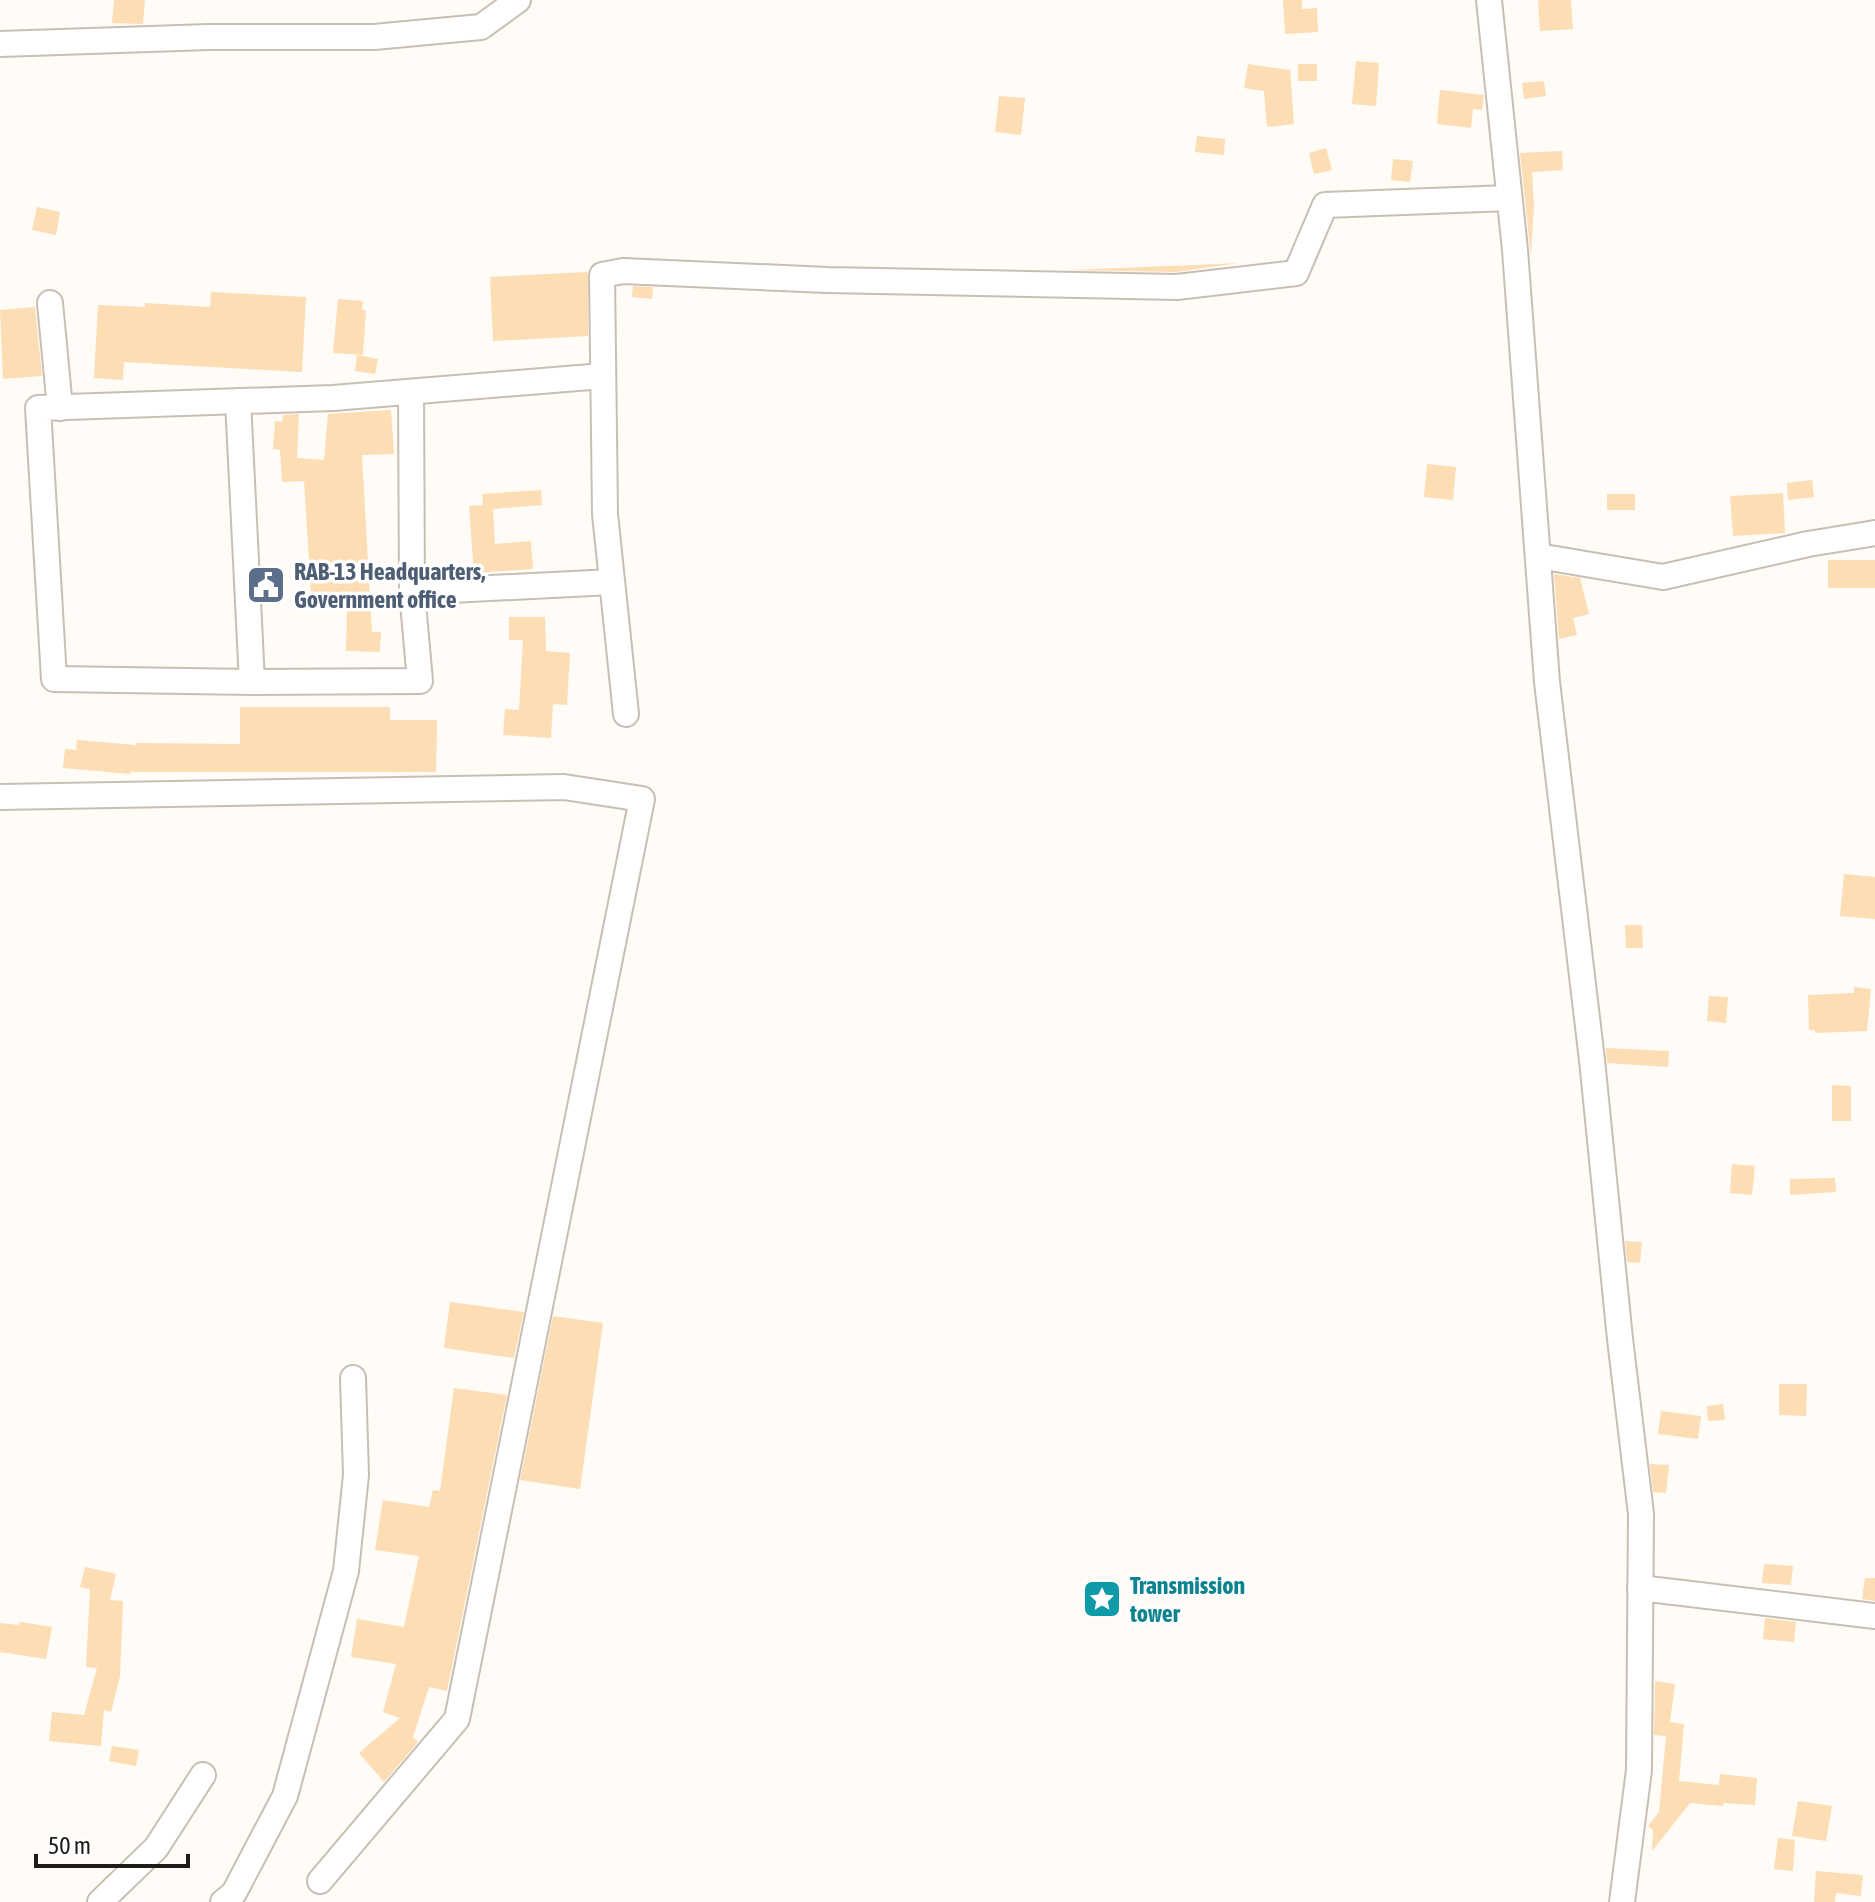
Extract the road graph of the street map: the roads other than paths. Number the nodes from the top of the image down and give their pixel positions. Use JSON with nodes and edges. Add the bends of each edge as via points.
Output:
{"nodes":[{"id":1,"x":518,"y":0,"type":"edge"},
{"id":2,"x":1489,"y":0,"type":"edge"},
{"id":3,"x":0,"y":44,"type":"edge"},
{"id":4,"x":1509,"y":198,"type":"junction"},
{"id":5,"x":50,"y":303,"type":"dead end"},
{"id":6,"x":603,"y":376,"type":"junction"},
{"id":7,"x":411,"y":392,"type":"junction"},
{"id":8,"x":238,"y":401,"type":"junction"},
{"id":9,"x":60,"y":408,"type":"junction"},
{"id":10,"x":1875,"y":533,"type":"edge"},
{"id":11,"x":1538,"y":556,"type":"junction"},
{"id":12,"x":612,"y":582,"type":"junction"},
{"id":13,"x":412,"y":592,"type":"junction"},
{"id":14,"x":252,"y":682,"type":"junction"},
{"id":15,"x":626,"y":714,"type":"dead end"},
{"id":16,"x":0,"y":797,"type":"edge"},
{"id":17,"x":353,"y":1378,"type":"dead end"},
{"id":18,"x":1640,"y":1588,"type":"junction"},
{"id":19,"x":1875,"y":1616,"type":"edge"},
{"id":20,"x":203,"y":1775,"type":"dead end"},
{"id":21,"x":320,"y":1881,"type":"dead end"},
{"id":22,"x":100,"y":1902,"type":"edge"},
{"id":23,"x":223,"y":1902,"type":"edge"},
{"id":24,"x":1622,"y":1902,"type":"edge"}],
"edges":[{"from":1,"to":3,"type":"street","via":[[481,27],[374,37]]},
{"from":2,"to":4,"type":"street"},
{"from":4,"to":6,"type":"street","via":[[1325,205],[1296,273],[1177,287],[623,271],[602,275]]},
{"from":4,"to":11,"type":"street"},
{"from":5,"to":9,"type":"street"},
{"from":6,"to":7,"type":"street"},
{"from":6,"to":12,"type":"street","via":[[605,514]]},
{"from":7,"to":8,"type":"street"},
{"from":7,"to":13,"type":"street"},
{"from":8,"to":9,"type":"street"},
{"from":8,"to":14,"type":"street"},
{"from":9,"to":14,"type":"street","via":[[38,408],[54,679]]},
{"from":10,"to":11,"type":"street","via":[[1663,577]]},
{"from":11,"to":18,"type":"street","via":[[1547,682],[1641,1514]]},
{"from":12,"to":13,"type":"street"},
{"from":12,"to":15,"type":"street"},
{"from":13,"to":14,"type":"street","via":[[420,681]]},
{"from":16,"to":21,"type":"street","via":[[564,787],[642,799],[457,1719]]},
{"from":17,"to":23,"type":"street","via":[[356,1475],[346,1571],[285,1796],[234,1893]]},
{"from":18,"to":19,"type":"street"},
{"from":18,"to":24,"type":"street","via":[[1639,1770]]},
{"from":20,"to":22,"type":"street","via":[[156,1848]]}]}
